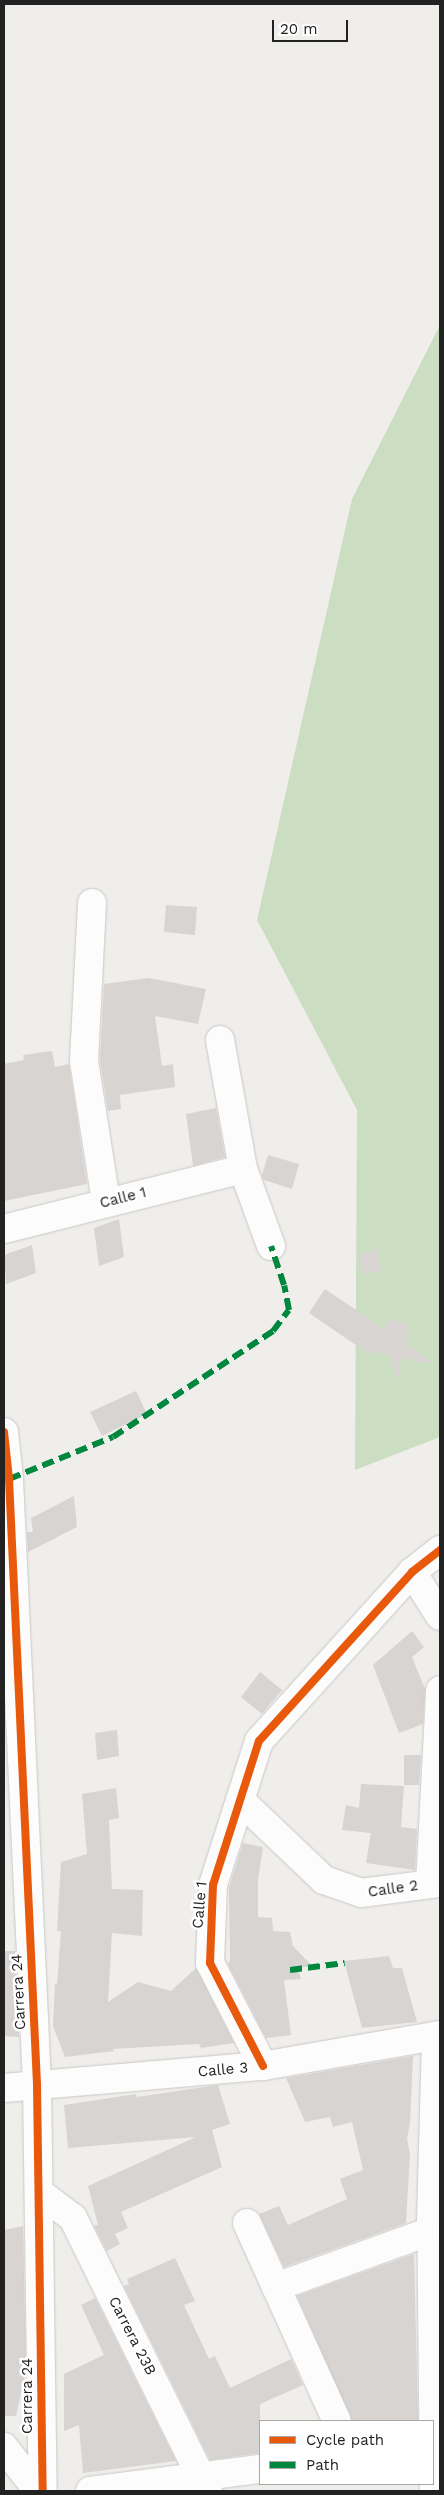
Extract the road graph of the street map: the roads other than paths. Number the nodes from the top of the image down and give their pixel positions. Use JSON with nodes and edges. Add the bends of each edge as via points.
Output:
{"nodes":[{"id":1,"x":92,"y":903,"type":"dead end"},
{"id":2,"x":220,"y":1040,"type":"dead end"},
{"id":3,"x":243,"y":1169,"type":"junction"},
{"id":4,"x":106,"y":1202,"type":"junction"},
{"id":5,"x":4,"y":1229,"type":"edge"},
{"id":6,"x":271,"y":1246,"type":"dead end"},
{"id":7,"x":4,"y":1432,"type":"edge"},
{"id":8,"x":6,"y":1481,"type":"edge"},
{"id":9,"x":440,"y":1550,"type":"edge"},
{"id":10,"x":412,"y":1572,"type":"junction"},
{"id":11,"x":440,"y":1616,"type":"edge"},
{"id":12,"x":440,"y":1690,"type":"edge"},
{"id":13,"x":240,"y":1800,"type":"junction"},
{"id":14,"x":435,"y":1883,"type":"edge"},
{"id":15,"x":438,"y":2036,"type":"edge"},
{"id":16,"x":263,"y":2066,"type":"junction"},
{"id":17,"x":37,"y":2085,"type":"junction"},
{"id":18,"x":4,"y":2088,"type":"edge"},
{"id":19,"x":40,"y":2193,"type":"junction"},
{"id":20,"x":247,"y":2223,"type":"dead end"},
{"id":21,"x":434,"y":2223,"type":"edge"},
{"id":22,"x":276,"y":2287,"type":"junction"},
{"id":23,"x":336,"y":2420,"type":"edge"},
{"id":24,"x":4,"y":2447,"type":"edge"},
{"id":25,"x":436,"y":2447,"type":"edge"},
{"id":26,"x":259,"y":2469,"type":"edge"},
{"id":27,"x":205,"y":2484,"type":"edge"},
{"id":28,"x":38,"y":2491,"type":"edge"},
{"id":29,"x":42,"y":2491,"type":"edge"},
{"id":30,"x":90,"y":2491,"type":"edge"},
{"id":31,"x":434,"y":2491,"type":"edge"}],
"edges":[{"from":1,"to":4,"type":"street","via":[[84,1061]]},
{"from":2,"to":3,"type":"street"},
{"from":3,"to":4,"type":"street","name":"Calle 1"},
{"from":3,"to":6,"type":"street"},
{"from":4,"to":5,"type":"street","name":"Calle 1"},
{"from":7,"to":8,"type":"street","name":"Carrera 24"},
{"from":8,"to":17,"type":"street","name":"Carrera 24"},
{"from":9,"to":10,"type":"street"},
{"from":10,"to":11,"type":"street"},
{"from":10,"to":13,"type":"street","name":"Calle 1","via":[[260,1741]]},
{"from":12,"to":14,"type":"street"},
{"from":13,"to":14,"type":"street","name":"Calle 2","via":[[324,1880],[361,1893]]},
{"from":13,"to":16,"type":"street","name":"Calle 1","via":[[213,1885],[210,1963]]},
{"from":15,"to":16,"type":"street","name":"Calle 3"},
{"from":15,"to":21,"type":"street"},
{"from":16,"to":17,"type":"street","name":"Calle 3"},
{"from":17,"to":18,"type":"street","name":"Calle 3"},
{"from":17,"to":19,"type":"street","name":"Carrera 24"},
{"from":19,"to":27,"type":"street","name":"Carrera 23B","via":[[73,2218]]},
{"from":19,"to":29,"type":"street","name":"Carrera 24"},
{"from":20,"to":22,"type":"street"},
{"from":21,"to":22,"type":"street"},
{"from":21,"to":25,"type":"street"},
{"from":22,"to":23,"type":"street"},
{"from":24,"to":28,"type":"street"},
{"from":25,"to":31,"type":"street"},
{"from":26,"to":27,"type":"street"},
{"from":27,"to":30,"type":"street"}]}
